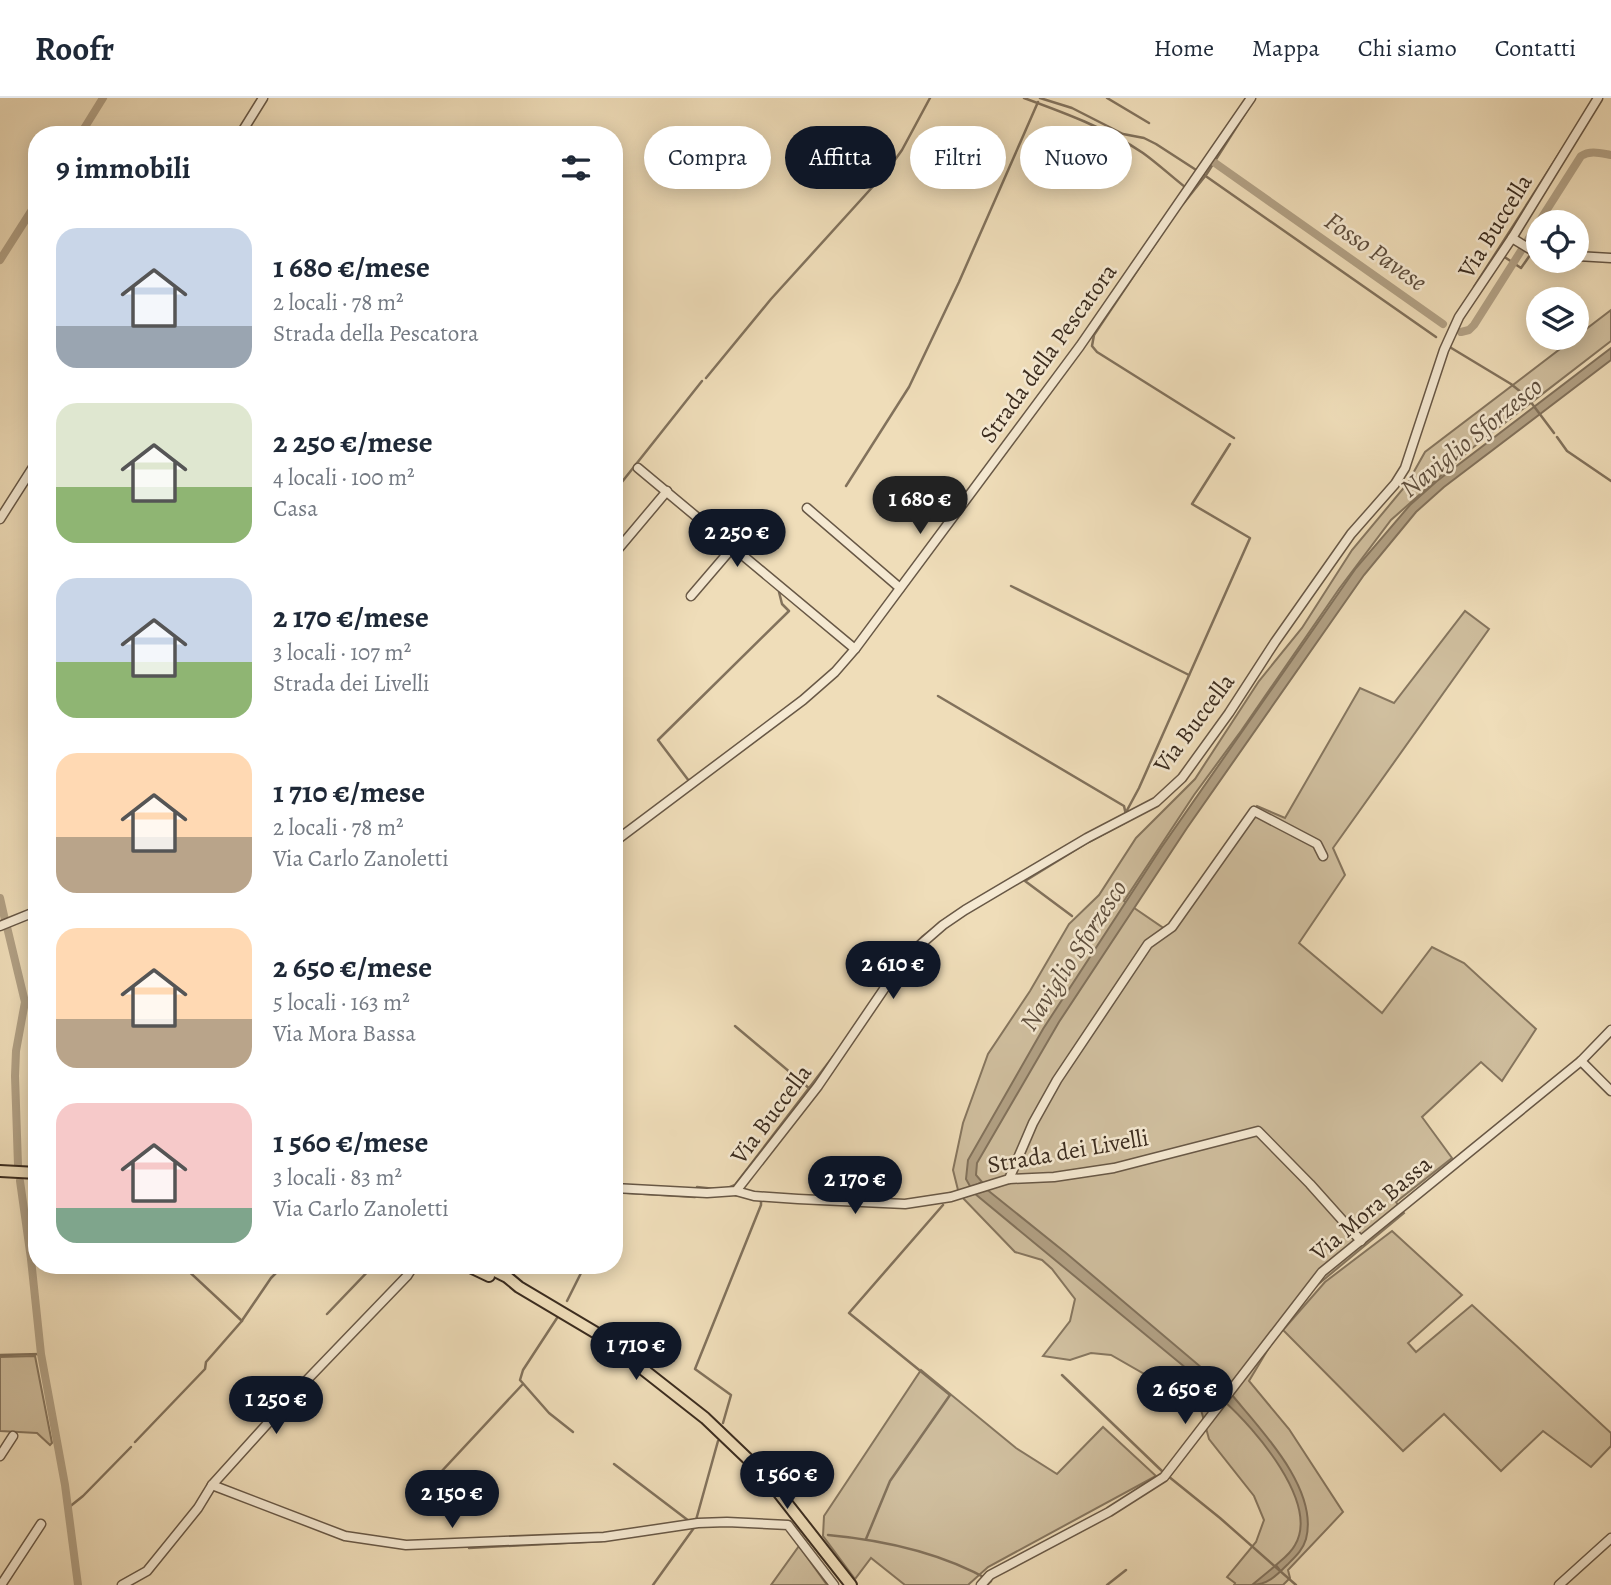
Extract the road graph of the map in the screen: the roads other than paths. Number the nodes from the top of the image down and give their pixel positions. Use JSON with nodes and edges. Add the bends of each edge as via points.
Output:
{"nodes":[{"id":1,"x":263,"y":98,"type":"edge"},
{"id":2,"x":1251,"y":98,"type":"edge"},
{"id":3,"x":1598,"y":98,"type":"edge"},
{"id":4,"x":246,"y":126,"type":"edge"},
{"id":5,"x":1516,"y":240,"type":"junction"},
{"id":6,"x":1526,"y":246,"type":"edge"},
{"id":7,"x":1589,"y":257,"type":"edge"},
{"id":8,"x":1611,"y":258,"type":"edge"},
{"id":9,"x":638,"y":468,"type":"dead end"},
{"id":10,"x":28,"y":475,"type":"edge"},
{"id":11,"x":667,"y":491,"type":"junction"},
{"id":12,"x":807,"y":508,"type":"dead end"},
{"id":13,"x":0,"y":519,"type":"edge"},
{"id":14,"x":623,"y":543,"type":"edge"},
{"id":15,"x":733,"y":547,"type":"junction"},
{"id":16,"x":900,"y":588,"type":"junction"},
{"id":17,"x":691,"y":596,"type":"dead end"},
{"id":18,"x":855,"y":649,"type":"junction"},
{"id":19,"x":623,"y":835,"type":"edge"},
{"id":20,"x":1323,"y":856,"type":"dead end"},
{"id":21,"x":28,"y":915,"type":"edge"},
{"id":22,"x":0,"y":926,"type":"edge"},
{"id":23,"x":1611,"y":1030,"type":"edge"},
{"id":24,"x":1581,"y":1061,"type":"junction"},
{"id":25,"x":1611,"y":1091,"type":"edge"},
{"id":26,"x":0,"y":1171,"type":"edge"},
{"id":27,"x":28,"y":1173,"type":"edge"},
{"id":28,"x":1009,"y":1179,"type":"junction"},
{"id":29,"x":623,"y":1189,"type":"edge"},
{"id":30,"x":736,"y":1191,"type":"junction"},
{"id":31,"x":1361,"y":1241,"type":"junction"},
{"id":32,"x":408,"y":1274,"type":"edge"},
{"id":33,"x":488,"y":1274,"type":"edge"},
{"id":34,"x":500,"y":1274,"type":"edge"},
{"id":35,"x":519,"y":1287,"type":"junction"},
{"id":36,"x":13,"y":1436,"type":"dead end"},
{"id":37,"x":0,"y":1456,"type":"edge"},
{"id":38,"x":212,"y":1485,"type":"junction"},
{"id":39,"x":41,"y":1524,"type":"dead end"},
{"id":40,"x":1611,"y":1538,"type":"edge"},
{"id":41,"x":985,"y":1581,"type":"edge"},
{"id":42,"x":1,"y":1585,"type":"edge"},
{"id":43,"x":122,"y":1585,"type":"edge"},
{"id":44,"x":834,"y":1585,"type":"edge"},
{"id":45,"x":851,"y":1585,"type":"edge"},
{"id":46,"x":1559,"y":1585,"type":"edge"}],
"edges":[{"from":1,"to":4,"type":"street"},
{"from":2,"to":16,"type":"street","name":"Strada della Pescatora","via":[[1080,346]]},
{"from":3,"to":5,"type":"street","name":"Via Buccella"},
{"from":5,"to":6,"type":"street"},
{"from":5,"to":30,"type":"street","name":"Via Buccella","via":[[1501,255],[1450,336],[1395,484],[1351,534],[1182,778],[1156,802],[965,910],[920,945],[899,967],[818,1086]]},
{"from":7,"to":8,"type":"street"},
{"from":9,"to":11,"type":"street"},
{"from":10,"to":13,"type":"street"},
{"from":11,"to":14,"type":"street"},
{"from":11,"to":15,"type":"street"},
{"from":12,"to":16,"type":"street"},
{"from":15,"to":17,"type":"street"},
{"from":15,"to":18,"type":"street"},
{"from":16,"to":18,"type":"street","name":"Strada della Pescatora"},
{"from":18,"to":19,"type":"street","name":"Strada della Pescatora","via":[[803,700]]},
{"from":20,"to":28,"type":"street","via":[[1317,844],[1254,811],[1172,927],[1148,944],[1057,1080]]},
{"from":21,"to":22,"type":"street"},
{"from":23,"to":24,"type":"street","name":"Via Mora Bassa"},
{"from":24,"to":25,"type":"street"},
{"from":24,"to":31,"type":"street","name":"Via Mora Bassa"},
{"from":26,"to":27,"type":"main road"},
{"from":28,"to":30,"type":"street","name":"Strada dei Livelli","via":[[951,1197],[905,1203],[754,1196]]},
{"from":28,"to":31,"type":"street","name":"Strada dei Livelli","via":[[1114,1168],[1258,1131]]},
{"from":29,"to":30,"type":"street","name":"Via Buccella"},
{"from":31,"to":41,"type":"street","name":"Via Mora Bassa","via":[[1322,1272],[1166,1474],[1109,1512]]},
{"from":32,"to":38,"type":"street"},
{"from":33,"to":35,"type":"main road"},
{"from":34,"to":35,"type":"main road"},
{"from":35,"to":45,"type":"main road","via":[[598,1334],[705,1419],[778,1492]]},
{"from":36,"to":37,"type":"street"},
{"from":38,"to":43,"type":"street","via":[[147,1571]]},
{"from":38,"to":44,"type":"street","via":[[345,1536],[406,1545],[604,1537],[708,1522],[788,1525]]},
{"from":39,"to":42,"type":"street"},
{"from":40,"to":46,"type":"street"}]}
